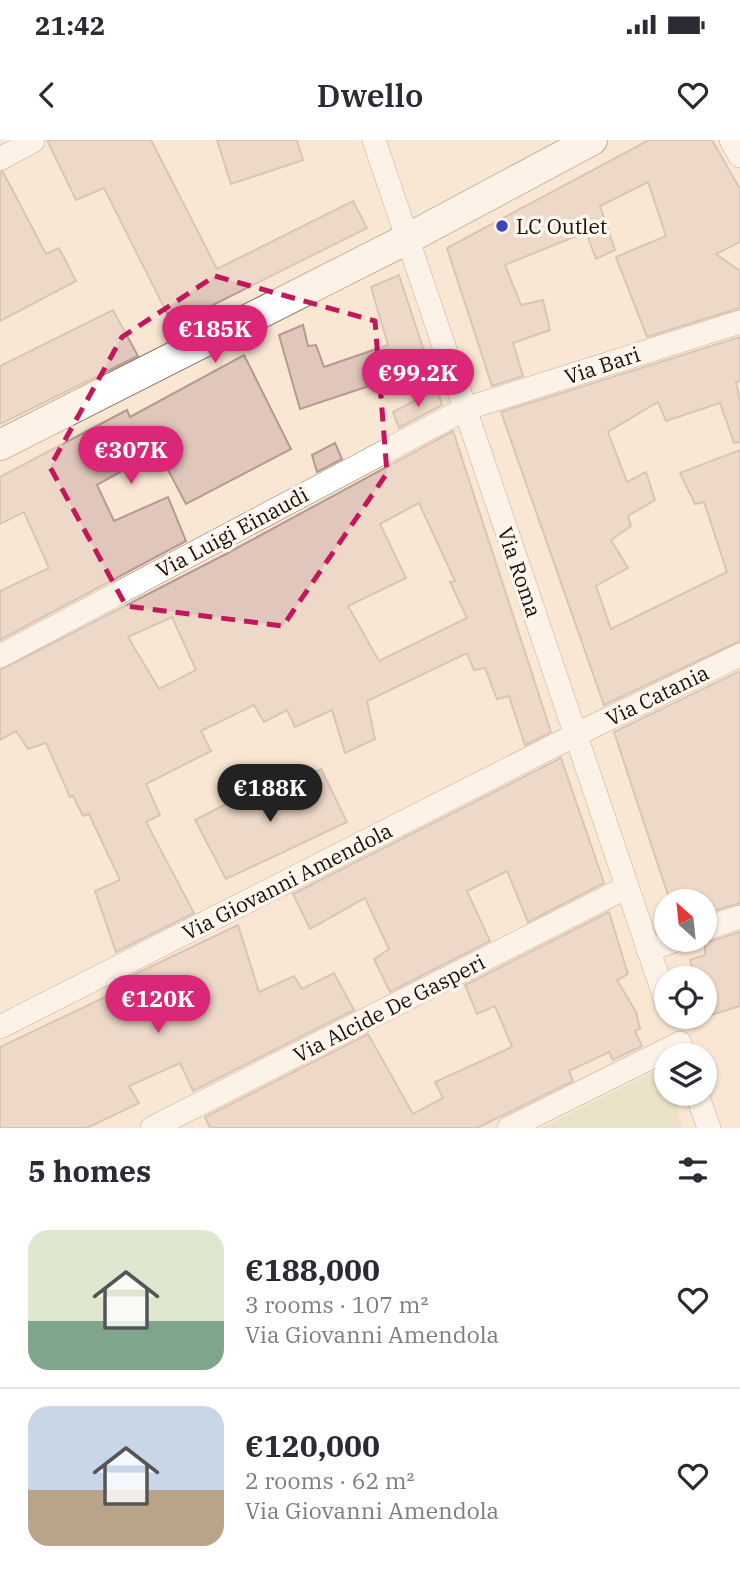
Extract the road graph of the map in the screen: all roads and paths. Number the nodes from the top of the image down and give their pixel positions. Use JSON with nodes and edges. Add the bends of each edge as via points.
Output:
{"nodes":[{"id":1,"x":373,"y":140,"type":"edge"},
{"id":2,"x":592,"y":140,"type":"edge"},
{"id":3,"x":731,"y":140,"type":"edge"},
{"id":4,"x":33,"y":141,"type":"edge"},
{"id":5,"x":740,"y":156,"type":"edge"},
{"id":6,"x":0,"y":159,"type":"edge"},
{"id":7,"x":407,"y":239,"type":"junction"},
{"id":8,"x":740,"y":322,"type":"edge"},
{"id":9,"x":465,"y":409,"type":"junction"},
{"id":10,"x":0,"y":445,"type":"edge"},
{"id":11,"x":740,"y":655,"type":"edge"},
{"id":12,"x":0,"y":656,"type":"edge"},
{"id":13,"x":575,"y":734,"type":"junction"},
{"id":14,"x":627,"y":887,"type":"junction"},
{"id":15,"x":740,"y":917,"type":"edge"},
{"id":16,"x":718,"y":925,"type":"edge"},
{"id":17,"x":654,"y":948,"type":"edge"},
{"id":18,"x":648,"y":950,"type":"junction"},
{"id":19,"x":654,"y":967,"type":"edge"},
{"id":20,"x":0,"y":1027,"type":"edge"},
{"id":21,"x":654,"y":1062,"type":"edge"},
{"id":22,"x":701,"y":1106,"type":"edge"},
{"id":23,"x":152,"y":1128,"type":"edge"},
{"id":24,"x":509,"y":1128,"type":"edge"},
{"id":25,"x":709,"y":1128,"type":"edge"}],
"edges":[{"from":1,"to":7,"type":"street","name":"Via Roma"},
{"from":2,"to":7,"type":"street"},
{"from":3,"to":5,"type":"street"},
{"from":4,"to":6,"type":"street"},
{"from":7,"to":9,"type":"street","name":"Via Roma"},
{"from":7,"to":10,"type":"street"},
{"from":8,"to":9,"type":"street","name":"Via Bari"},
{"from":9,"to":12,"type":"street","name":"Via Luigi Einaudi"},
{"from":9,"to":13,"type":"street","name":"Via Roma"},
{"from":11,"to":13,"type":"street","name":"Via Catania"},
{"from":13,"to":14,"type":"street","name":"Via Roma"},
{"from":13,"to":20,"type":"street","name":"Via Giovanni Amendola"},
{"from":14,"to":18,"type":"street","name":"Via Roma"},
{"from":14,"to":23,"type":"street","name":"Via Alcide De Gasperi"},
{"from":15,"to":16,"type":"street"},
{"from":17,"to":18,"type":"street"},
{"from":18,"to":19,"type":"street","name":"Via Roma"},
{"from":21,"to":24,"type":"street"},
{"from":22,"to":25,"type":"street"}]}
